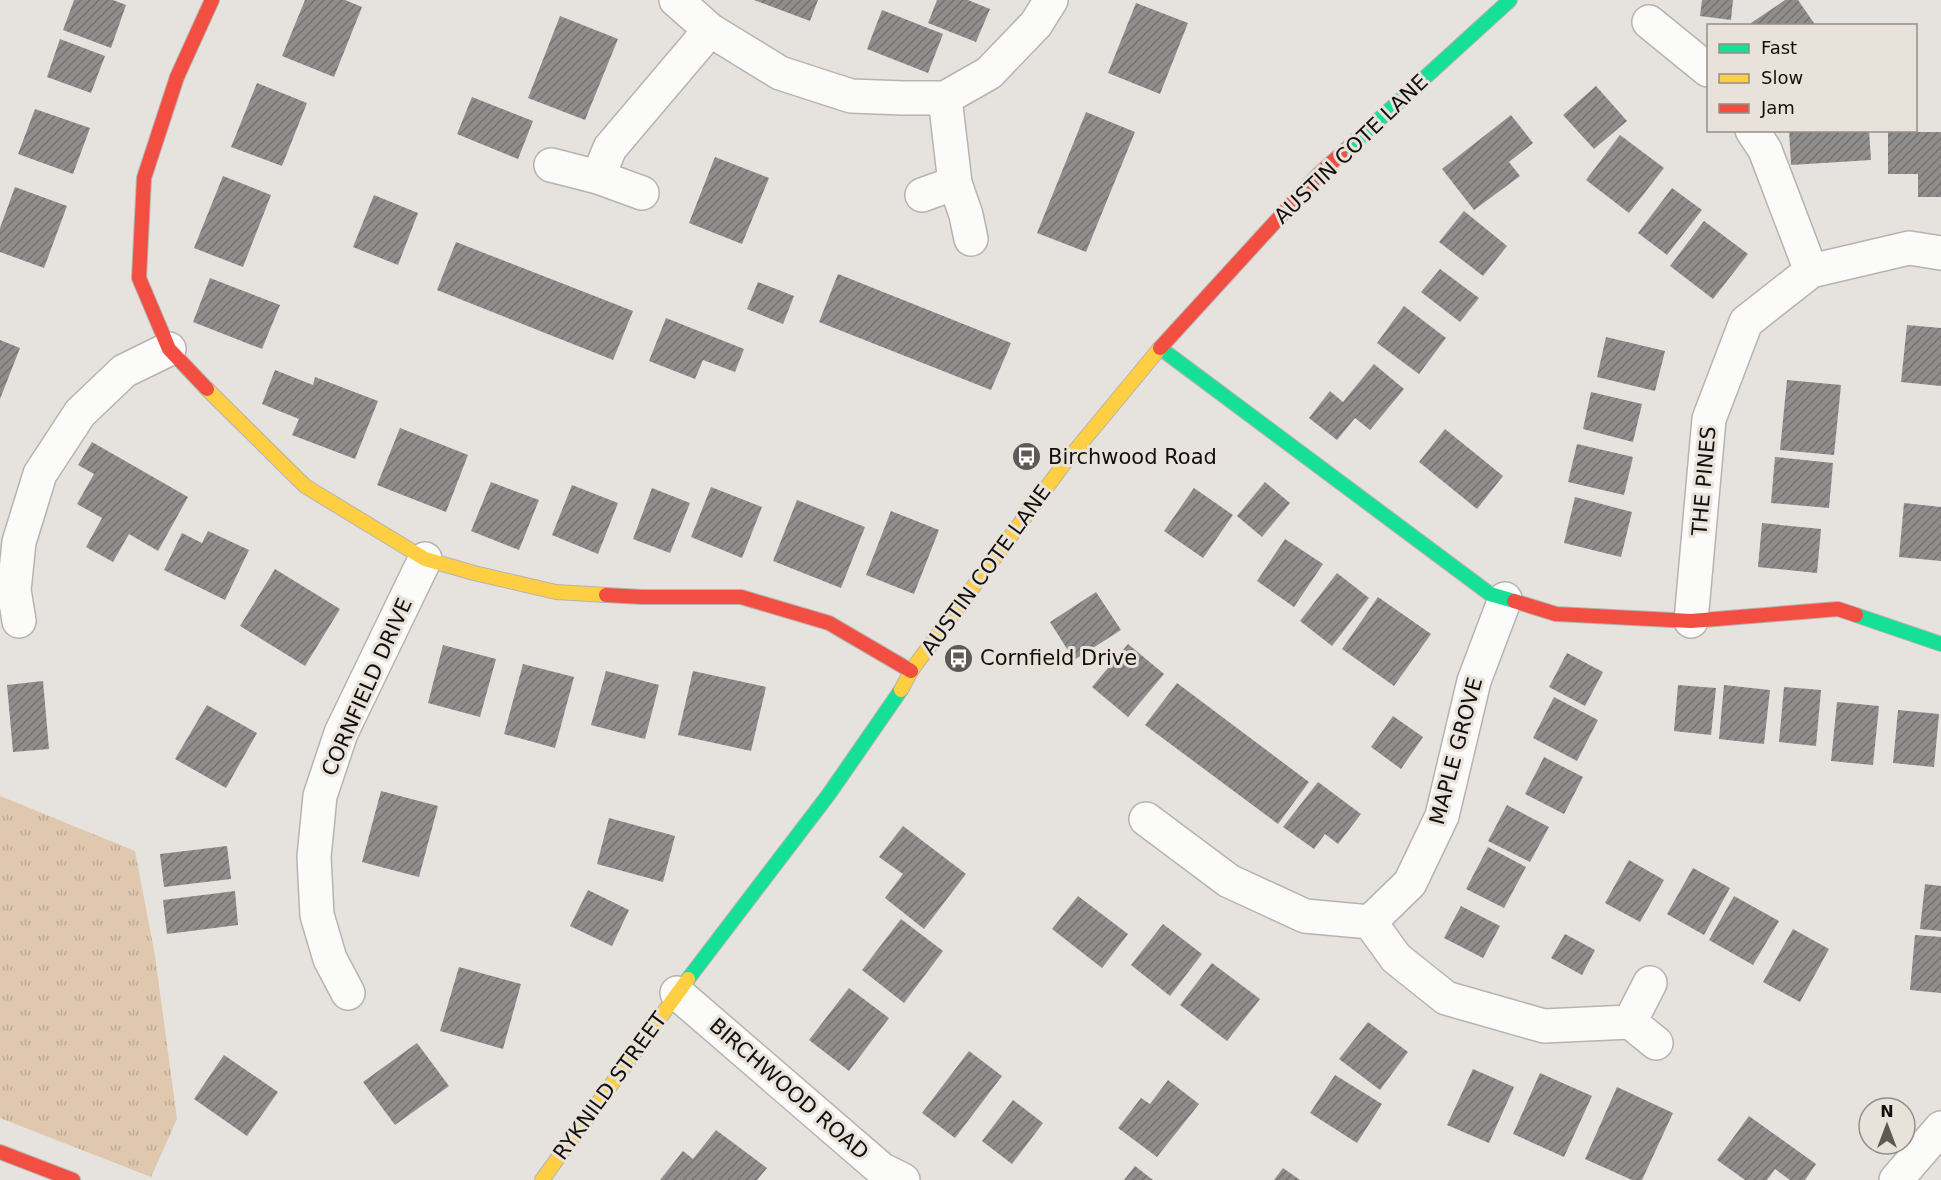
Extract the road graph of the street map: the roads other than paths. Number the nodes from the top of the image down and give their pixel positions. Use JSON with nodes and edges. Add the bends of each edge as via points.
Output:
{"nodes":[{"id":1,"x":213,"y":0,"type":"edge"},
{"id":2,"x":676,"y":0,"type":"edge"},
{"id":3,"x":1051,"y":0,"type":"edge"},
{"id":4,"x":1510,"y":0,"type":"edge"},
{"id":5,"x":1649,"y":22,"type":"dead end"},
{"id":6,"x":710,"y":30,"type":"junction"},
{"id":7,"x":1707,"y":69,"type":"edge"},
{"id":8,"x":945,"y":98,"type":"junction"},
{"id":9,"x":1753,"y":132,"type":"edge"},
{"id":10,"x":551,"y":165,"type":"dead end"},
{"id":11,"x":598,"y":177,"type":"junction"},
{"id":12,"x":955,"y":183,"type":"junction"},
{"id":13,"x":642,"y":193,"type":"dead end"},
{"id":14,"x":922,"y":195,"type":"dead end"},
{"id":15,"x":971,"y":239,"type":"dead end"},
{"id":16,"x":1941,"y":253,"type":"edge"},
{"id":17,"x":1811,"y":271,"type":"junction"},
{"id":18,"x":1160,"y":348,"type":"junction"},
{"id":19,"x":169,"y":349,"type":"junction"},
{"id":20,"x":425,"y":559,"type":"junction"},
{"id":21,"x":1505,"y":599,"type":"junction"},
{"id":22,"x":11,"y":600,"type":"edge"},
{"id":23,"x":1691,"y":621,"type":"junction"},
{"id":24,"x":1941,"y":644,"type":"edge"},
{"id":25,"x":911,"y":671,"type":"junction"},
{"id":26,"x":1146,"y":819,"type":"dead end"},
{"id":27,"x":1370,"y":922,"type":"junction"},
{"id":28,"x":1650,"y":983,"type":"dead end"},
{"id":29,"x":348,"y":993,"type":"dead end"},
{"id":30,"x":677,"y":993,"type":"junction"},
{"id":31,"x":1630,"y":1022,"type":"junction"},
{"id":32,"x":1656,"y":1043,"type":"dead end"},
{"id":33,"x":1941,"y":1128,"type":"edge"},
{"id":34,"x":0,"y":1152,"type":"edge"},
{"id":35,"x":73,"y":1180,"type":"edge"},
{"id":36,"x":542,"y":1180,"type":"edge"},
{"id":37,"x":903,"y":1180,"type":"edge"},
{"id":38,"x":1896,"y":1180,"type":"edge"}],
"edges":[{"from":1,"to":19,"type":"street","via":[[177,77],[144,178],[139,278]]},
{"from":2,"to":6,"type":"street"},
{"from":3,"to":8,"type":"street","via":[[1036,24],[989,73]]},
{"from":4,"to":18,"type":"street","name":"AUSTIN COTE LANE","via":[[1318,175]]},
{"from":5,"to":7,"type":"street"},
{"from":6,"to":8,"type":"street","via":[[780,73],[851,96]]},
{"from":6,"to":11,"type":"street","via":[[610,148]]},
{"from":8,"to":12,"type":"street"},
{"from":9,"to":17,"type":"street","via":[[1765,150]]},
{"from":10,"to":11,"type":"street"},
{"from":11,"to":13,"type":"street"},
{"from":12,"to":14,"type":"street"},
{"from":12,"to":15,"type":"street"},
{"from":16,"to":17,"type":"street","name":"THE PINES","via":[[1909,248]]},
{"from":17,"to":23,"type":"street","name":"THE PINES","via":[[1746,322],[1709,419]]},
{"from":18,"to":21,"type":"street","via":[[1490,594]]},
{"from":18,"to":25,"type":"street","name":"AUSTIN COTE LANE","via":[[1064,464]]},
{"from":19,"to":20,"type":"street","via":[[305,486]]},
{"from":19,"to":22,"type":"street","via":[[124,371],[80,413],[40,474],[19,542]]},
{"from":20,"to":25,"type":"street","via":[[556,592],[741,597],[829,623]]},
{"from":20,"to":29,"type":"street","name":"CORNFIELD DRIVE","via":[[341,733],[320,796],[314,857],[319,963]]},
{"from":21,"to":23,"type":"street","via":[[1556,614]]},
{"from":21,"to":27,"type":"street","name":"MAPLE GROVE","via":[[1474,681],[1442,816],[1410,883]]},
{"from":23,"to":24,"type":"street","via":[[1838,609]]},
{"from":25,"to":30,"type":"street","name":"AUSTIN COTE LANE","via":[[897,698],[829,794]]},
{"from":26,"to":27,"type":"street","via":[[1230,881],[1305,916]]},
{"from":27,"to":31,"type":"street","via":[[1396,958],[1446,998],[1544,1026]]},
{"from":28,"to":31,"type":"street"},
{"from":30,"to":36,"type":"street","name":"RYKNILD STREET"},
{"from":30,"to":37,"type":"street","name":"BIRCHWOOD ROAD","via":[[881,1169]]},
{"from":31,"to":32,"type":"street"},
{"from":33,"to":38,"type":"street"},
{"from":34,"to":35,"type":"street"}]}
